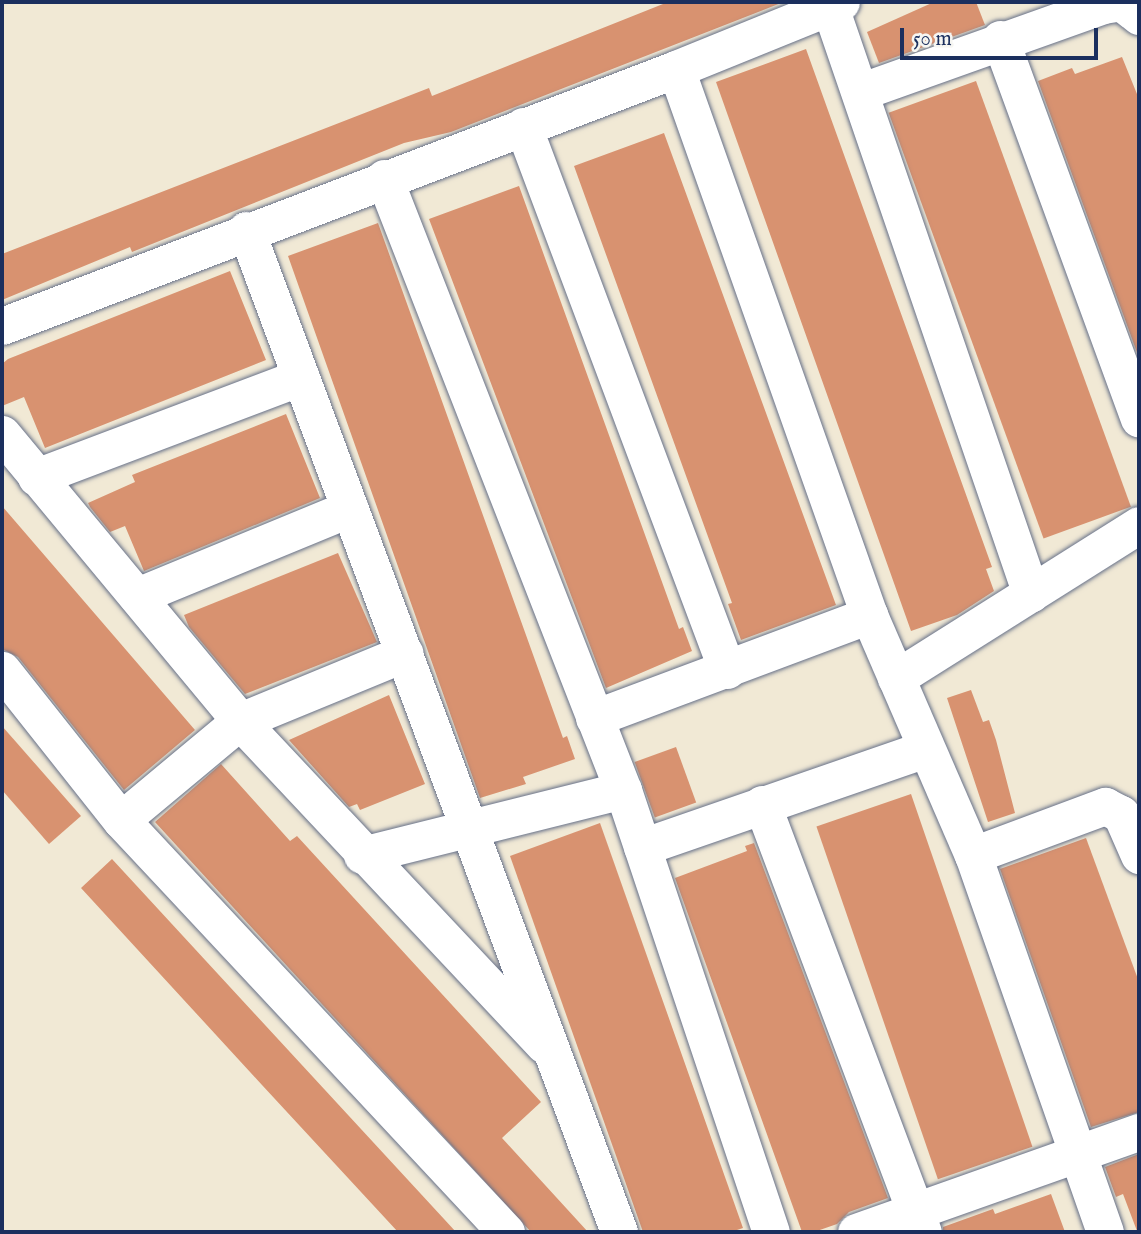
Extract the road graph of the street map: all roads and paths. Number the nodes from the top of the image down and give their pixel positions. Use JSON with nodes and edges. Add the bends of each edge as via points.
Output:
{"nodes":[{"id":1,"x":836,"y":4,"type":"edge"},
{"id":2,"x":1139,"y":16,"type":"edge"},
{"id":3,"x":1000,"y":39,"type":"junction"},
{"id":4,"x":677,"y":69,"type":"junction"},
{"id":5,"x":862,"y":91,"type":"junction"},
{"id":6,"x":523,"y":126,"type":"junction"},
{"id":7,"x":384,"y":178,"type":"junction"},
{"id":8,"x":246,"y":230,"type":"junction"},
{"id":9,"x":2,"y":326,"type":"edge"},
{"id":10,"x":301,"y":377,"type":"junction"},
{"id":11,"x":1139,"y":418,"type":"edge"},
{"id":12,"x":2,"y":434,"type":"edge"},
{"id":13,"x":36,"y":477,"type":"junction"},
{"id":14,"x":350,"y":508,"type":"junction"},
{"id":15,"x":1139,"y":525,"type":"edge"},
{"id":16,"x":1031,"y":594,"type":"junction"},
{"id":17,"x":138,"y":596,"type":"junction"},
{"id":18,"x":869,"y":615,"type":"junction"},
{"id":19,"x":405,"y":653,"type":"junction"},
{"id":20,"x":2,"y":670,"type":"edge"},
{"id":21,"x":727,"y":670,"type":"junction"},
{"id":22,"x":896,"y":678,"type":"junction"},
{"id":23,"x":594,"y":718,"type":"junction"},
{"id":24,"x":240,"y":721,"type":"junction"},
{"id":25,"x":925,"y":749,"type":"junction"},
{"id":26,"x":623,"y":790,"type":"junction"},
{"id":27,"x":762,"y":804,"type":"junction"},
{"id":28,"x":121,"y":820,"type":"junction"},
{"id":29,"x":471,"y":826,"type":"junction"},
{"id":30,"x":642,"y":847,"type":"junction"},
{"id":31,"x":362,"y":855,"type":"junction"},
{"id":32,"x":973,"y":855,"type":"junction"},
{"id":33,"x":1139,"y":855,"type":"edge"},
{"id":34,"x":552,"y":1054,"type":"junction"},
{"id":35,"x":1139,"y":1132,"type":"edge"},
{"id":36,"x":1076,"y":1156,"type":"junction"},
{"id":37,"x":919,"y":1222,"type":"edge"},
{"id":38,"x":506,"y":1232,"type":"edge"},
{"id":39,"x":619,"y":1232,"type":"edge"},
{"id":40,"x":771,"y":1232,"type":"edge"},
{"id":41,"x":856,"y":1232,"type":"edge"},
{"id":42,"x":1105,"y":1232,"type":"edge"}],
"edges":[{"from":1,"to":4,"type":"street"},
{"from":1,"to":5,"type":"street"},
{"from":2,"to":3,"type":"street","via":[[1121,2],[1102,5]]},
{"from":3,"to":5,"type":"street"},
{"from":3,"to":11,"type":"street"},
{"from":4,"to":6,"type":"street"},
{"from":4,"to":18,"type":"street"},
{"from":5,"to":16,"type":"street"},
{"from":6,"to":7,"type":"street"},
{"from":6,"to":21,"type":"street"},
{"from":7,"to":8,"type":"street"},
{"from":7,"to":23,"type":"street"},
{"from":8,"to":9,"type":"street"},
{"from":8,"to":10,"type":"street"},
{"from":10,"to":13,"type":"street"},
{"from":10,"to":14,"type":"street"},
{"from":12,"to":13,"type":"street"},
{"from":13,"to":17,"type":"street"},
{"from":14,"to":17,"type":"street"},
{"from":14,"to":19,"type":"street"},
{"from":15,"to":16,"type":"street"},
{"from":16,"to":22,"type":"street"},
{"from":17,"to":24,"type":"street"},
{"from":18,"to":21,"type":"street"},
{"from":18,"to":22,"type":"street"},
{"from":19,"to":24,"type":"street"},
{"from":19,"to":29,"type":"street"},
{"from":20,"to":28,"type":"street"},
{"from":21,"to":23,"type":"street"},
{"from":22,"to":25,"type":"street"},
{"from":23,"to":26,"type":"street"},
{"from":24,"to":28,"type":"street"},
{"from":24,"to":31,"type":"street"},
{"from":25,"to":27,"type":"street"},
{"from":25,"to":32,"type":"street"},
{"from":26,"to":29,"type":"street"},
{"from":26,"to":30,"type":"street"},
{"from":27,"to":30,"type":"street"},
{"from":27,"to":37,"type":"street"},
{"from":28,"to":38,"type":"street"},
{"from":29,"to":31,"type":"street"},
{"from":29,"to":34,"type":"street"},
{"from":30,"to":40,"type":"street"},
{"from":31,"to":34,"type":"street"},
{"from":32,"to":33,"type":"street","via":[[1105,806],[1121,814]]},
{"from":32,"to":36,"type":"street"},
{"from":34,"to":39,"type":"street"},
{"from":35,"to":36,"type":"street"},
{"from":36,"to":37,"type":"street"},
{"from":36,"to":42,"type":"street"},
{"from":37,"to":41,"type":"street"}]}
